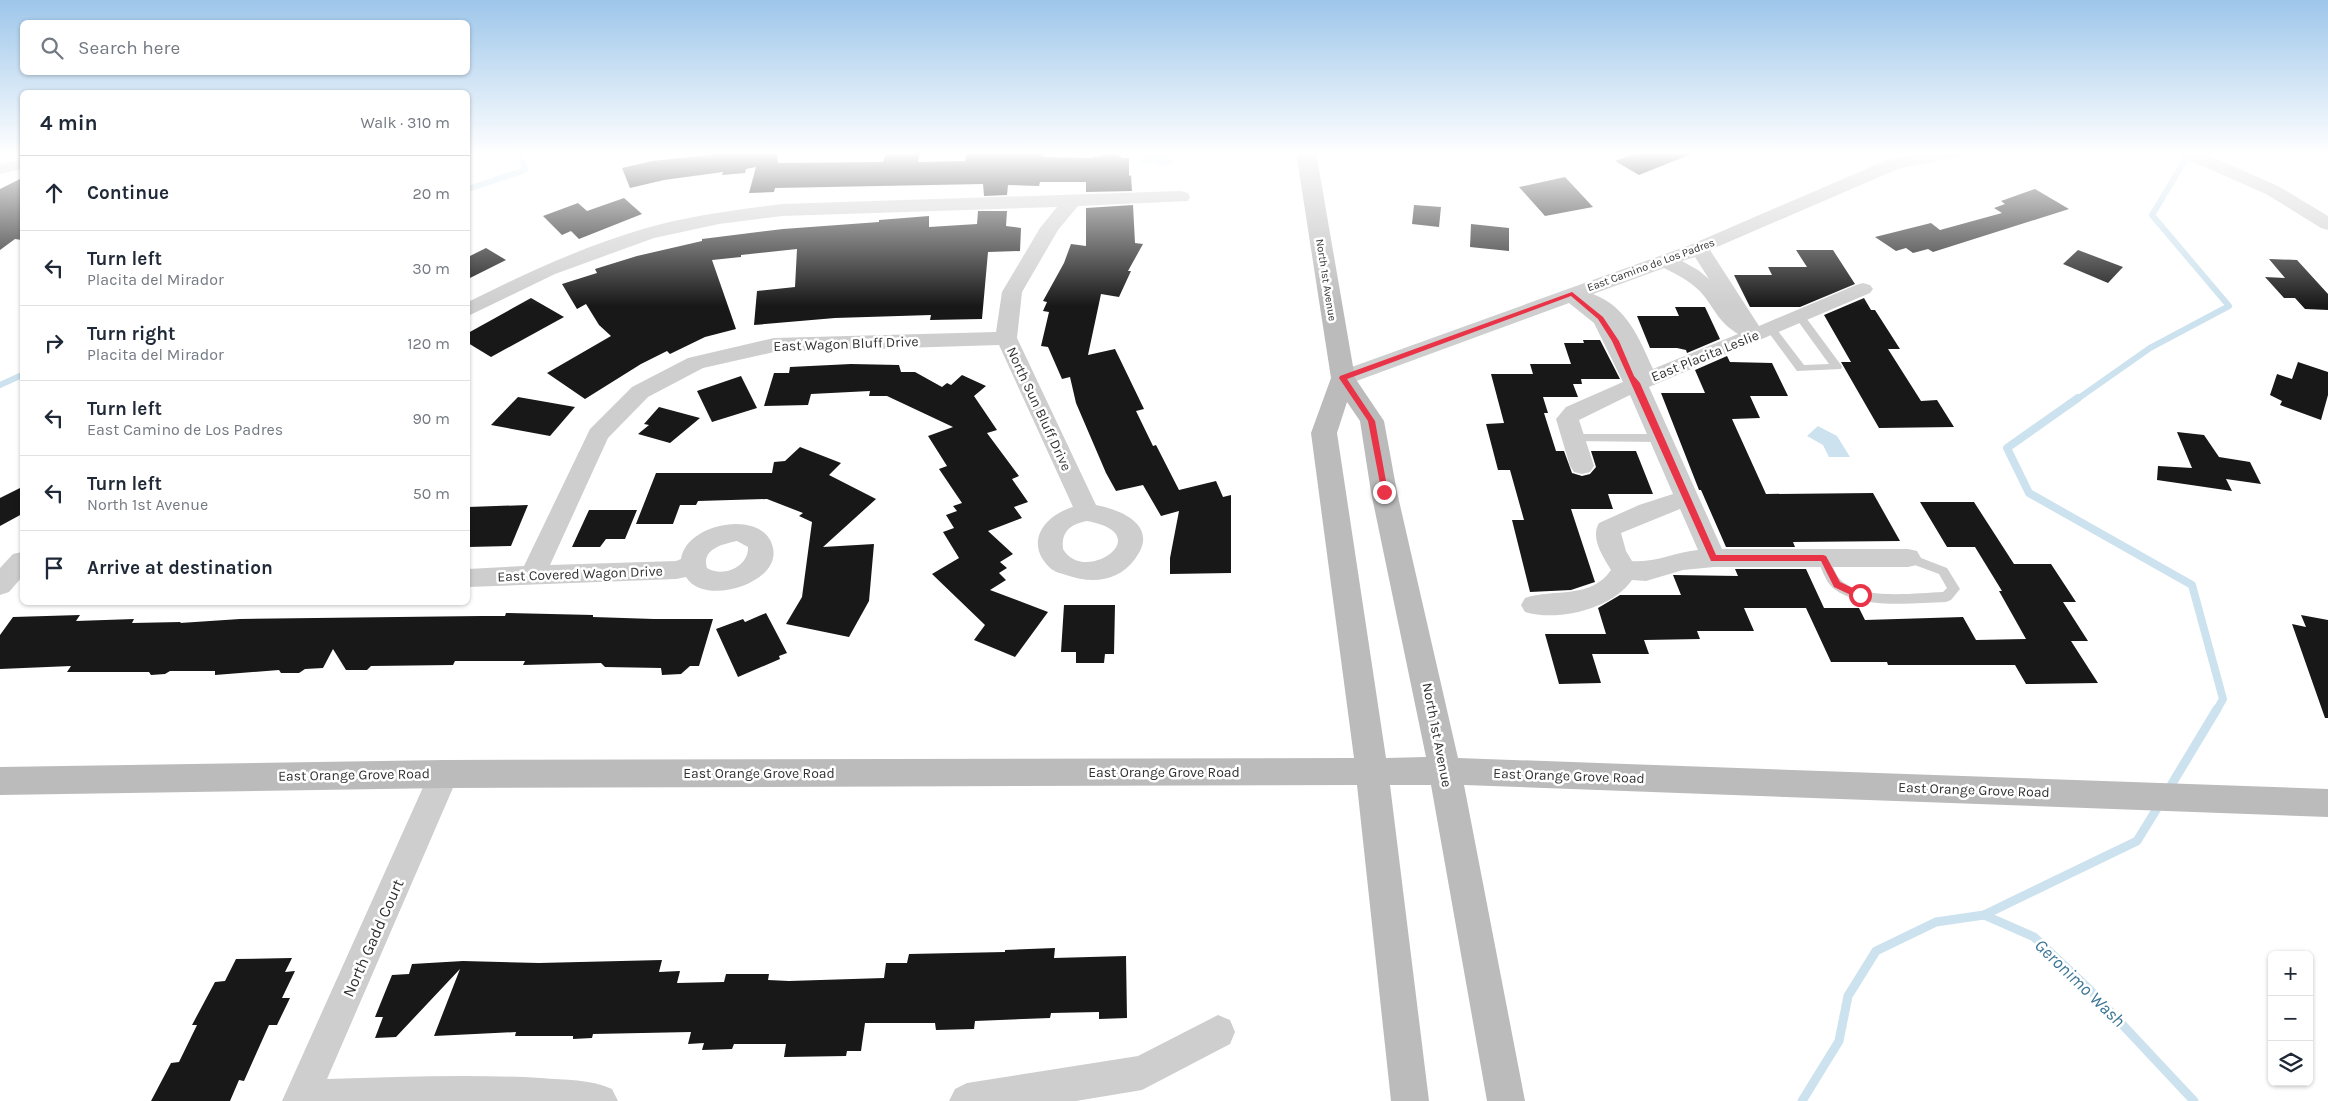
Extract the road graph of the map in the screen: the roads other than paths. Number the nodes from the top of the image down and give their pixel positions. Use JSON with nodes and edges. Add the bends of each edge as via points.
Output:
{"nodes":[{"id":1,"x":1021,"y":203,"type":"edge"},
{"id":2,"x":1070,"y":203,"type":"edge"},
{"id":3,"x":1314,"y":203,"type":"edge"},
{"id":4,"x":1792,"y":203,"type":"edge"},
{"id":5,"x":2294,"y":203,"type":"edge"},
{"id":6,"x":2328,"y":224,"type":"edge"},
{"id":7,"x":1697,"y":249,"type":"junction"},
{"id":8,"x":1666,"y":260,"type":"junction"},
{"id":9,"x":1863,"y":289,"type":"dead end"},
{"id":10,"x":1572,"y":294,"type":"junction"},
{"id":11,"x":470,"y":309,"type":"edge"},
{"id":12,"x":1800,"y":317,"type":"junction"},
{"id":13,"x":1763,"y":333,"type":"junction"},
{"id":14,"x":1006,"y":338,"type":"junction"},
{"id":15,"x":1343,"y":378,"type":"junction"},
{"id":16,"x":1636,"y":383,"type":"junction"},
{"id":17,"x":1573,"y":438,"type":"junction"},
{"id":18,"x":1661,"y":438,"type":"junction"},
{"id":19,"x":1582,"y":466,"type":"dead end"},
{"id":20,"x":1687,"y":498,"type":"junction"},
{"id":21,"x":1087,"y":512,"type":"dead end"},
{"id":22,"x":1714,"y":558,"type":"junction"},
{"id":23,"x":1823,"y":558,"type":"junction"},
{"id":24,"x":1908,"y":558,"type":"joint"},
{"id":25,"x":692,"y":566,"type":"dead end"},
{"id":26,"x":1626,"y":570,"type":"junction"},
{"id":27,"x":532,"y":576,"type":"junction"},
{"id":28,"x":470,"y":578,"type":"edge"},
{"id":29,"x":1534,"y":605,"type":"dead end"},
{"id":30,"x":1372,"y":771,"type":"junction"},
{"id":31,"x":1445,"y":771,"type":"junction"},
{"id":32,"x":444,"y":774,"type":"junction"},
{"id":33,"x":0,"y":781,"type":"edge"},
{"id":34,"x":2328,"y":803,"type":"edge"},
{"id":35,"x":1218,"y":1032,"type":"dead end"},
{"id":36,"x":302,"y":1099,"type":"edge"},
{"id":37,"x":600,"y":1101,"type":"edge"},
{"id":38,"x":967,"y":1101,"type":"edge"},
{"id":39,"x":1410,"y":1101,"type":"edge"},
{"id":40,"x":1506,"y":1101,"type":"edge"}],
"edges":[{"from":1,"to":11,"type":"street","via":[[782,210],[719,218],[640,236],[548,270]]},
{"from":2,"to":14,"type":"street","name":"North Sun Bluff Drive","via":[[1040,244],[1012,292]]},
{"from":3,"to":15,"type":"main road","name":"North 1st Avenue"},
{"from":4,"to":7,"type":"street","name":"East Camino de Los Padres"},
{"from":5,"to":6,"type":"street"},
{"from":7,"to":8,"type":"street","name":"East Camino de Los Padres"},
{"from":7,"to":13,"type":"street","via":[[1744,317]]},
{"from":8,"to":10,"type":"street","name":"East Camino de Los Padres"},
{"from":8,"to":13,"type":"street","via":[[1691,274],[1710,290],[1730,320]]},
{"from":9,"to":12,"type":"street","name":"East Placita Leslie"},
{"from":10,"to":15,"type":"street","name":"East Camino de Los Padres"},
{"from":10,"to":16,"type":"street","via":[[1588,298],[1621,322],[1643,371]]},
{"from":12,"to":13,"type":"street","name":"East Placita Leslie"},
{"from":12,"to":13,"type":"lane","via":[[1837,367],[1801,369]]},
{"from":13,"to":16,"type":"street","name":"East Placita Leslie"},
{"from":14,"to":21,"type":"street","name":"North Sun Bluff Drive"},
{"from":14,"to":27,"type":"street","name":"East Wagon Bluff Drive","via":[[774,345],[696,363],[640,392],[598,434]]},
{"from":15,"to":30,"type":"main road","name":"North 1st Avenue","via":[[1324,433]]},
{"from":15,"to":31,"type":"main road","name":"North 1st Avenue","via":[[1372,421],[1384,492]]},
{"from":16,"to":17,"type":"street","name":"East Placita Leslie","via":[[1574,412],[1567,419]]},
{"from":16,"to":18,"type":"street"},
{"from":17,"to":18,"type":"lane"},
{"from":17,"to":19,"type":"street","name":"East Placita Leslie"},
{"from":18,"to":20,"type":"street"},
{"from":20,"to":22,"type":"street"},
{"from":20,"to":26,"type":"street","via":[[1608,529],[1613,551]]},
{"from":22,"to":23,"type":"street"},
{"from":22,"to":26,"type":"street","via":[[1683,560],[1646,572]]},
{"from":23,"to":24,"type":"street"},
{"from":23,"to":24,"type":"lane","via":[[1837,584],[1860,595],[1904,599],[1946,597],[1954,589],[1943,571]]},
{"from":25,"to":27,"type":"street","name":"East Covered Wagon Drive","via":[[676,570]]},
{"from":26,"to":29,"type":"street","via":[[1609,588],[1587,601]]},
{"from":27,"to":28,"type":"street","name":"East Covered Wagon Drive"},
{"from":30,"to":31,"type":"main road","name":"East Orange Grove Road"},
{"from":30,"to":32,"type":"main road","name":"East Orange Grove Road"},
{"from":30,"to":39,"type":"main road","name":"North 1st Avenue"},
{"from":31,"to":34,"type":"main road","name":"East Orange Grove Road"},
{"from":31,"to":40,"type":"main road","name":"North 1st Avenue"},
{"from":32,"to":33,"type":"main road","name":"East Orange Grove Road"},
{"from":32,"to":36,"type":"street","name":"North Gadd Court"},
{"from":35,"to":38,"type":"street","via":[[1142,1073]]},
{"from":36,"to":37,"type":"street","via":[[492,1094],[553,1095]]}]}
